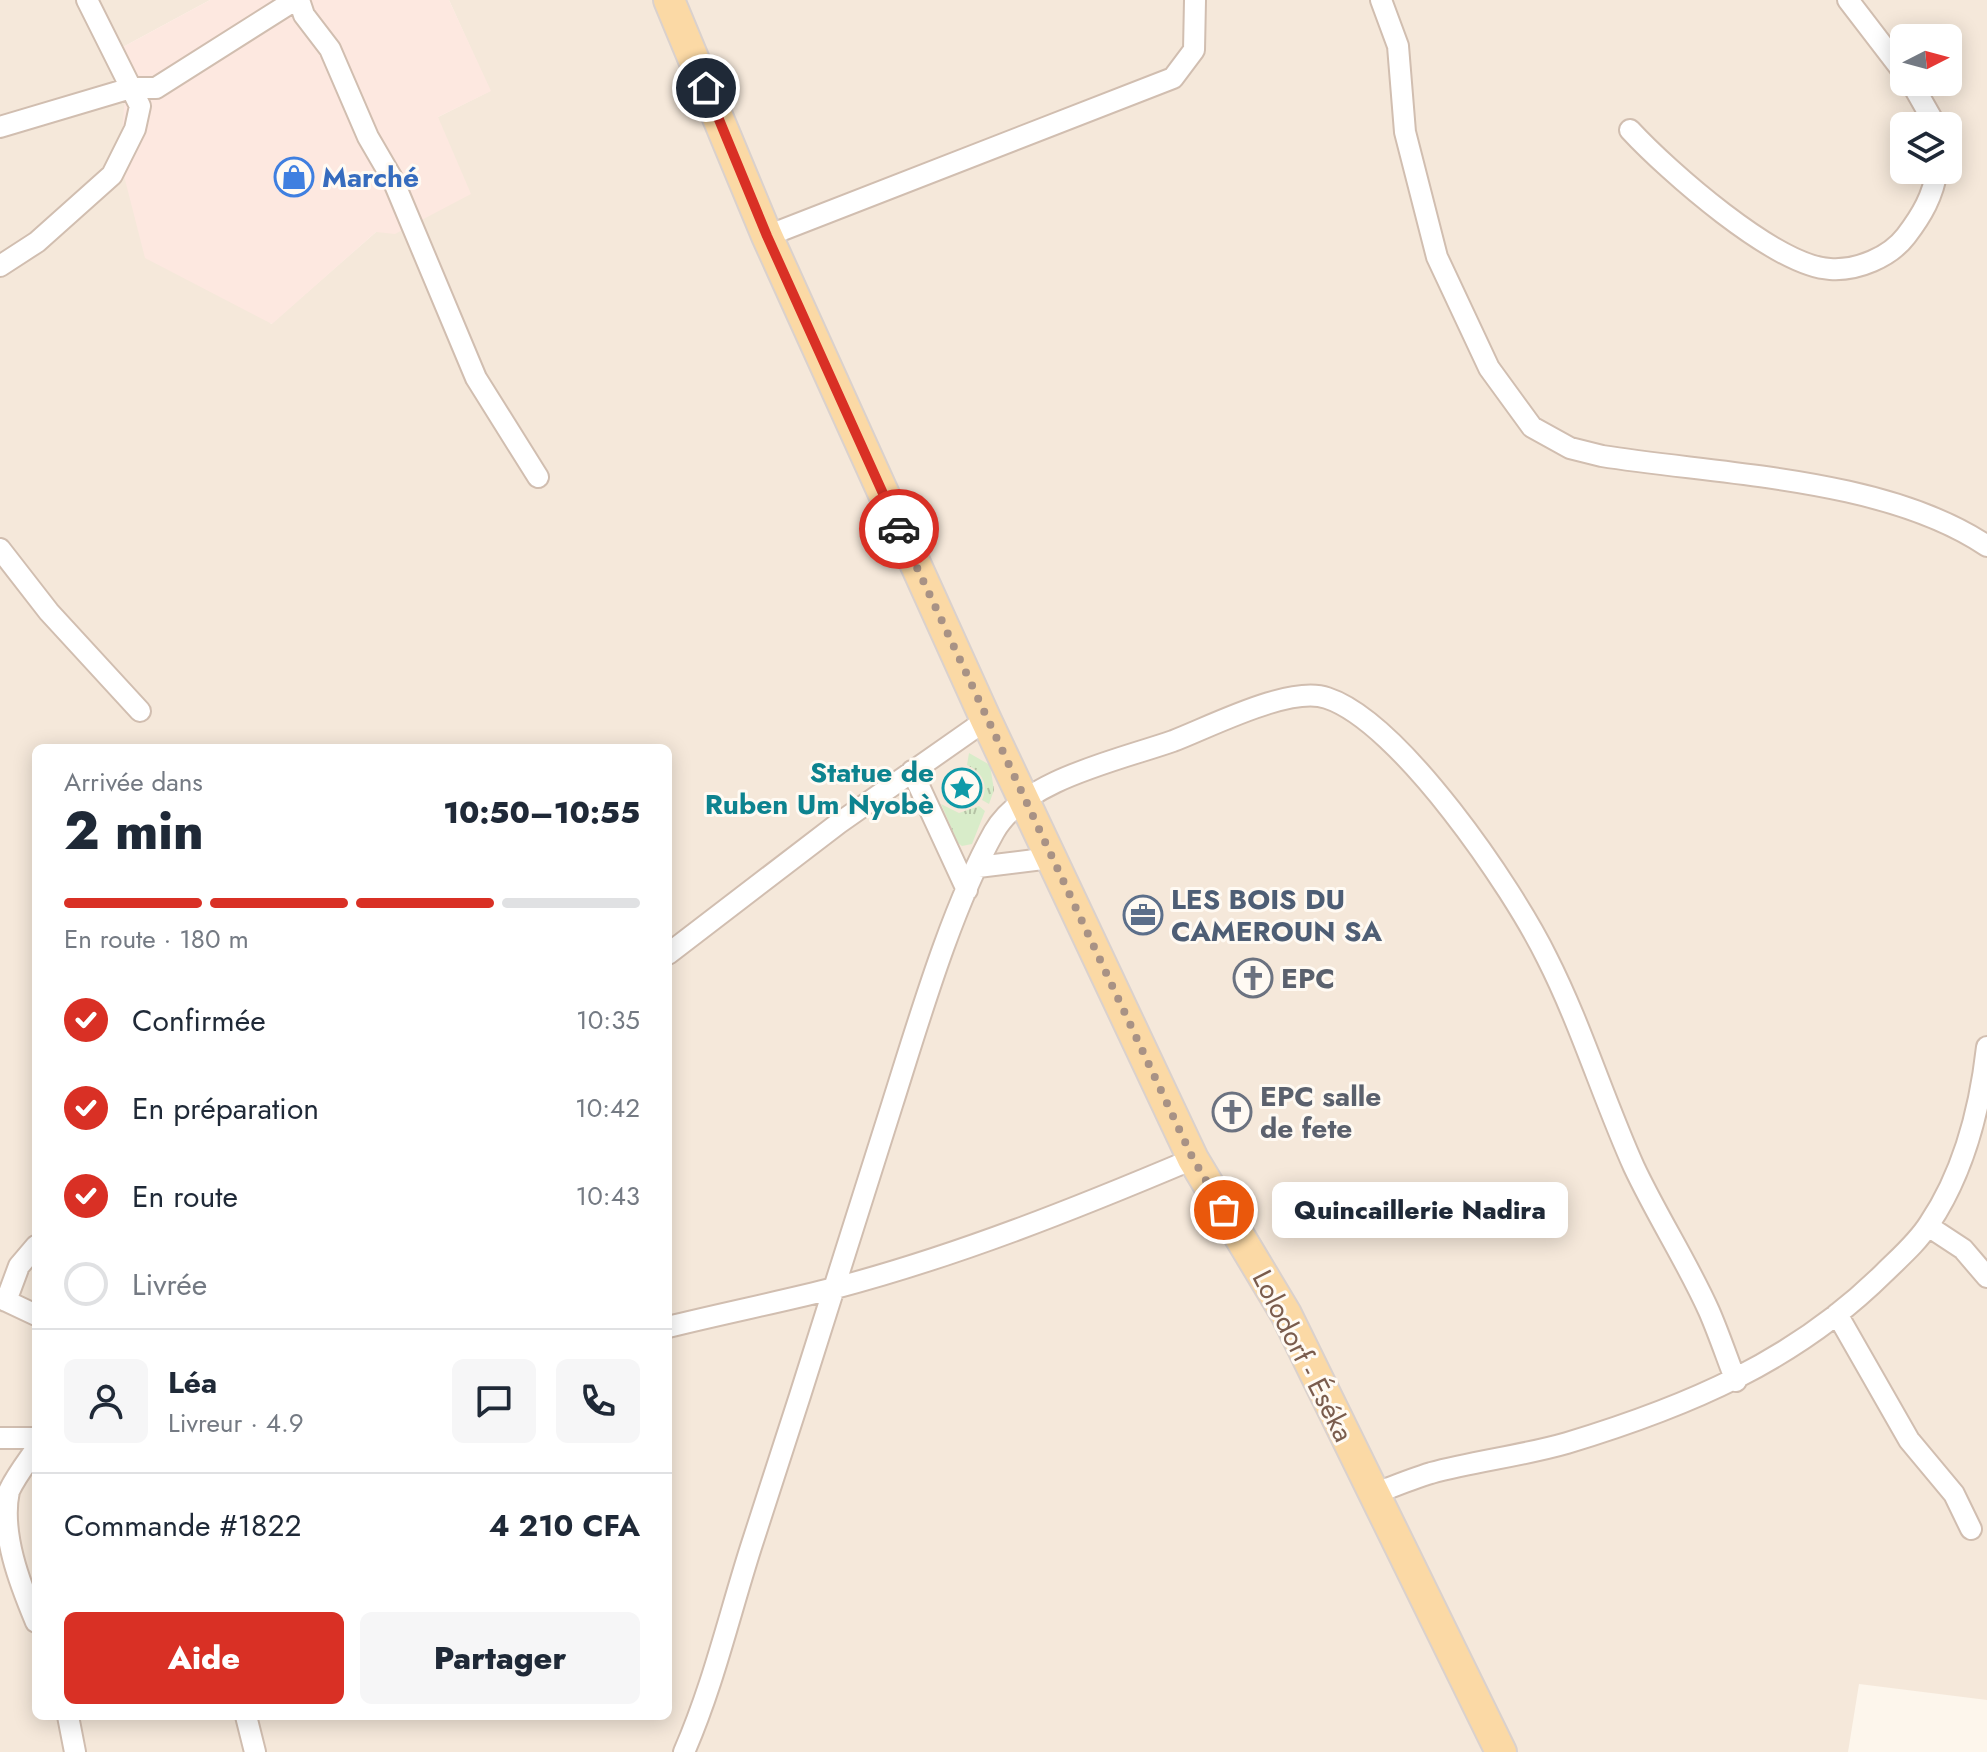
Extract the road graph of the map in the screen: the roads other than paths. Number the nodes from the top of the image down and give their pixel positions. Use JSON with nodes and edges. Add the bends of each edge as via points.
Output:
{"nodes":[{"id":1,"x":87,"y":0,"type":"edge"},
{"id":2,"x":297,"y":0,"type":"edge"},
{"id":3,"x":669,"y":0,"type":"edge"},
{"id":4,"x":1195,"y":0,"type":"edge"},
{"id":5,"x":1381,"y":0,"type":"edge"},
{"id":6,"x":1848,"y":0,"type":"edge"},
{"id":7,"x":1890,"y":55,"type":"edge"},
{"id":8,"x":131,"y":88,"type":"junction"},
{"id":9,"x":0,"y":127,"type":"edge"},
{"id":10,"x":1630,"y":130,"type":"dead end"},
{"id":11,"x":1935,"y":184,"type":"edge"},
{"id":12,"x":767,"y":236,"type":"junction"},
{"id":13,"x":0,"y":266,"type":"edge"},
{"id":14,"x":538,"y":477,"type":"dead end"},
{"id":15,"x":1987,"y":546,"type":"edge"},
{"id":16,"x":0,"y":549,"type":"edge"},
{"id":17,"x":140,"y":711,"type":"dead end"},
{"id":18,"x":986,"y":720,"type":"junction"},
{"id":19,"x":912,"y":771,"type":"junction"},
{"id":20,"x":1023,"y":798,"type":"junction"},
{"id":21,"x":1051,"y":858,"type":"junction"},
{"id":22,"x":978,"y":867,"type":"junction"},
{"id":23,"x":967,"y":890,"type":"junction"},
{"id":24,"x":672,"y":951,"type":"edge"},
{"id":25,"x":1987,"y":1047,"type":"edge"},
{"id":26,"x":1193,"y":1159,"type":"junction"},
{"id":27,"x":1928,"y":1226,"type":"junction"},
{"id":28,"x":32,"y":1251,"type":"edge"},
{"id":29,"x":1987,"y":1277,"type":"edge"},
{"id":30,"x":836,"y":1288,"type":"junction"},
{"id":31,"x":3,"y":1300,"type":"edge"},
{"id":32,"x":32,"y":1313,"type":"edge"},
{"id":33,"x":1837,"y":1314,"type":"junction"},
{"id":34,"x":672,"y":1326,"type":"edge"},
{"id":35,"x":1736,"y":1381,"type":"junction"},
{"id":36,"x":0,"y":1438,"type":"edge"},
{"id":37,"x":32,"y":1438,"type":"edge"},
{"id":38,"x":32,"y":1455,"type":"edge"},
{"id":39,"x":1374,"y":1494,"type":"junction"},
{"id":40,"x":1971,"y":1529,"type":"dead end"},
{"id":41,"x":32,"y":1612,"type":"edge"},
{"id":42,"x":69,"y":1720,"type":"edge"},
{"id":43,"x":247,"y":1720,"type":"edge"},
{"id":44,"x":75,"y":1752,"type":"edge"},
{"id":45,"x":255,"y":1752,"type":"edge"},
{"id":46,"x":684,"y":1752,"type":"edge"},
{"id":47,"x":1501,"y":1752,"type":"edge"}],
"edges":[{"from":1,"to":8,"type":"street"},
{"from":2,"to":8,"type":"street","via":[[156,88]]},
{"from":2,"to":14,"type":"street","via":[[330,49],[393,180],[476,378]]},
{"from":3,"to":12,"type":"main road","name":"Lolodorf - Éséka"},
{"from":4,"to":12,"type":"street","via":[[1194,50],[1173,78]]},
{"from":5,"to":15,"type":"street","via":[[1398,46],[1405,132],[1437,257],[1489,368],[1532,427],[1570,448],[1602,456],[1872,497],[1931,515]]},
{"from":6,"to":7,"type":"street"},
{"from":8,"to":9,"type":"street"},
{"from":8,"to":13,"type":"street","via":[[140,106],[135,129],[112,175],[37,242]]},
{"from":10,"to":11,"type":"street","via":[[1662,165],[1727,215],[1777,248],[1830,269],[1871,263],[1899,246]]},
{"from":12,"to":18,"type":"main road","name":"Lolodorf - Éséka"},
{"from":16,"to":17,"type":"street","via":[[49,612]]},
{"from":18,"to":19,"type":"street"},
{"from":18,"to":20,"type":"main road","name":"Lolodorf - Éséka"},
{"from":19,"to":23,"type":"street"},
{"from":19,"to":24,"type":"street"},
{"from":20,"to":21,"type":"main road","name":"Lolodorf - Éséka"},
{"from":20,"to":22,"type":"street","via":[[1005,814]]},
{"from":20,"to":35,"type":"street","via":[[1291,697],[1330,698],[1393,744],[1488,863],[1546,954],[1614,1122],[1707,1308]]},
{"from":21,"to":22,"type":"street"},
{"from":21,"to":26,"type":"main road","name":"Lolodorf - Éséka"},
{"from":22,"to":23,"type":"street"},
{"from":23,"to":30,"type":"street","via":[[906,1061]]},
{"from":25,"to":27,"type":"street","via":[[1969,1138]]},
{"from":26,"to":30,"type":"street","via":[[1003,1233]]},
{"from":26,"to":39,"type":"main road","name":"Lolodorf - Éséka","via":[[1286,1314]]},
{"from":27,"to":29,"type":"street","via":[[1963,1249]]},
{"from":27,"to":33,"type":"street"},
{"from":28,"to":31,"type":"street"},
{"from":30,"to":34,"type":"street"},
{"from":30,"to":46,"type":"street","via":[[707,1700]]},
{"from":31,"to":32,"type":"street"},
{"from":33,"to":35,"type":"street"},
{"from":33,"to":40,"type":"street","via":[[1909,1440],[1954,1494]]},
{"from":35,"to":39,"type":"street","via":[[1564,1444],[1430,1473]]},
{"from":36,"to":37,"type":"street"},
{"from":38,"to":41,"type":"street","via":[[8,1493],[3,1517],[10,1560]]},
{"from":39,"to":47,"type":"main road","name":"Lolodorf - Éséka"},
{"from":42,"to":44,"type":"street"},
{"from":43,"to":45,"type":"street"}]}
